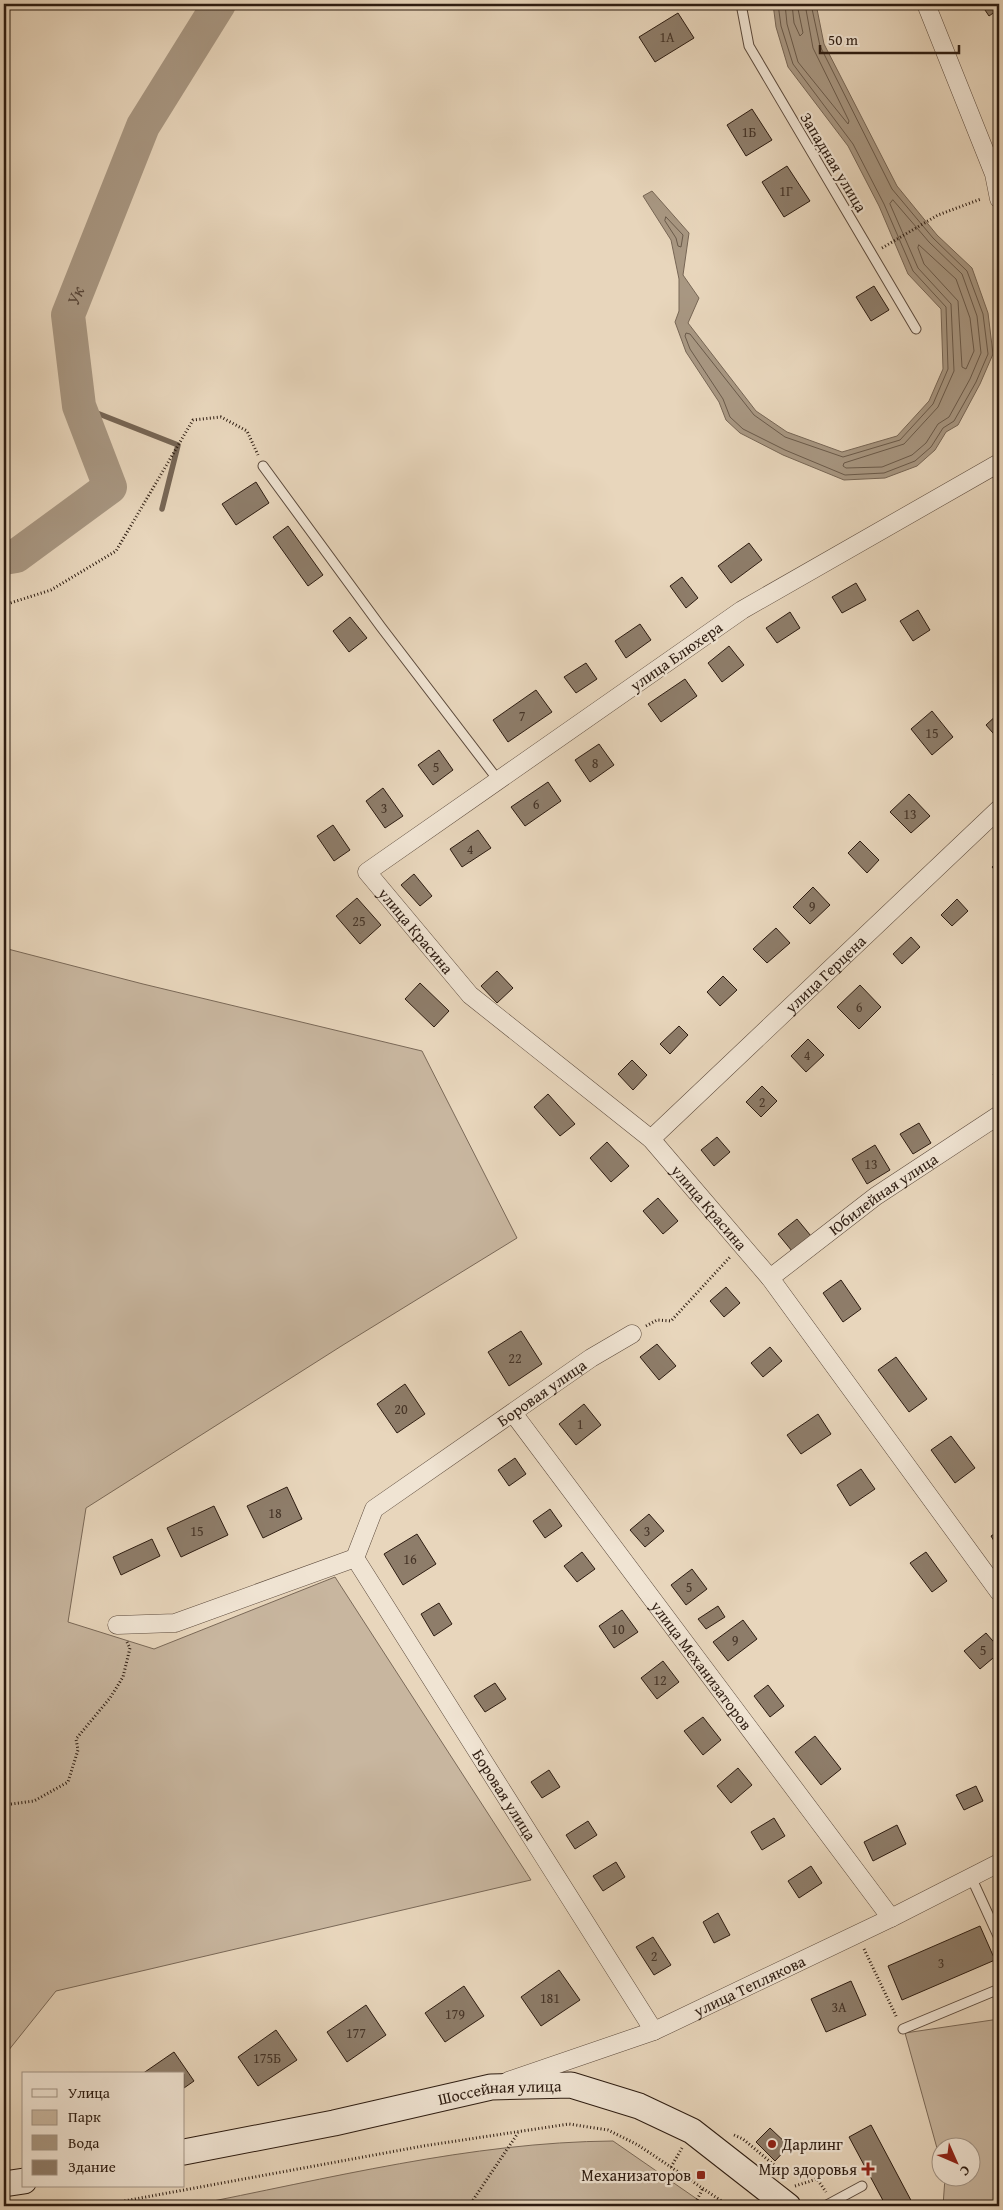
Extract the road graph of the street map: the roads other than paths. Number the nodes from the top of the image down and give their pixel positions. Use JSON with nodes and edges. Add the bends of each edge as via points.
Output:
{"nodes":[{"id":1,"x":741,"y":4,"type":"edge"},
{"id":2,"x":926,"y":4,"type":"edge"},
{"id":3,"x":997,"y":173,"type":"edge"},
{"id":4,"x":999,"y":195,"type":"edge"},
{"id":5,"x":916,"y":329,"type":"dead end"},
{"id":6,"x":999,"y":463,"type":"edge"},
{"id":7,"x":263,"y":466,"type":"road end"},
{"id":8,"x":498,"y":780,"type":"junction"},
{"id":9,"x":999,"y":809,"type":"edge"},
{"id":10,"x":367,"y":872,"type":"joint"},
{"id":11,"x":999,"y":1115,"type":"edge"},
{"id":12,"x":651,"y":1139,"type":"junction"},
{"id":13,"x":770,"y":1278,"type":"junction"},
{"id":14,"x":632,"y":1334,"type":"road end"},
{"id":15,"x":513,"y":1413,"type":"junction"},
{"id":16,"x":355,"y":1558,"type":"junction"},
{"id":17,"x":999,"y":1592,"type":"edge"},
{"id":18,"x":117,"y":1625,"type":"road end"},
{"id":19,"x":999,"y":1862,"type":"edge"},
{"id":20,"x":971,"y":1877,"type":"junction"},
{"id":21,"x":891,"y":1918,"type":"junction"},
{"id":22,"x":999,"y":1938,"type":"edge"},
{"id":23,"x":999,"y":1988,"type":"edge"},
{"id":24,"x":903,"y":2029,"type":"road end"},
{"id":25,"x":654,"y":2031,"type":"junction"},
{"id":26,"x":491,"y":2087,"type":"junction"},
{"id":27,"x":185,"y":2152,"type":"edge"},
{"id":28,"x":22,"y":2181,"type":"edge"},
{"id":29,"x":4,"y":2184,"type":"edge"},
{"id":30,"x":862,"y":2186,"type":"dead end"},
{"id":31,"x":788,"y":2206,"type":"edge"},
{"id":32,"x":825,"y":2206,"type":"edge"}],
"edges":[{"from":1,"to":5,"type":"lane","name":"Западная улица","via":[[749,46]]},
{"from":2,"to":3,"type":"street"},
{"from":3,"to":4,"type":"street"},
{"from":6,"to":8,"type":"street","name":"улица Блюхера","via":[[742,610]]},
{"from":7,"to":8,"type":"lane"},
{"from":8,"to":10,"type":"street","name":"улица Блюхера"},
{"from":9,"to":12,"type":"street","name":"улица Герцена"},
{"from":10,"to":12,"type":"street","name":"улица Красина","via":[[470,995]]},
{"from":11,"to":13,"type":"street","name":"Юбилейная улица","via":[[876,1196]]},
{"from":12,"to":13,"type":"street","name":"улица Красина"},
{"from":13,"to":17,"type":"street","name":"улица Красина"},
{"from":14,"to":15,"type":"street","name":"Боровая улица","via":[[591,1358]]},
{"from":15,"to":16,"type":"street","name":"Боровая улица","via":[[374,1509]]},
{"from":15,"to":21,"type":"street","name":"улица Механизаторов"},
{"from":16,"to":18,"type":"street","via":[[175,1623]]},
{"from":16,"to":25,"type":"street","name":"Боровая улица"},
{"from":19,"to":20,"type":"street","name":"улица Теплякова"},
{"from":20,"to":21,"type":"street","name":"улица Теплякова"},
{"from":20,"to":22,"type":"lane"},
{"from":21,"to":25,"type":"street","name":"улица Теплякова"},
{"from":23,"to":24,"type":"lane"},
{"from":25,"to":26,"type":"street","name":"улица Теплякова"},
{"from":26,"to":27,"type":"main road","name":"Шоссейная улица","via":[[334,2123]]},
{"from":26,"to":31,"type":"main road","name":"Шоссейная улица","via":[[571,2086],[639,2106],[692,2131]]},
{"from":28,"to":29,"type":"main road"},
{"from":30,"to":32,"type":"lane"}]}
